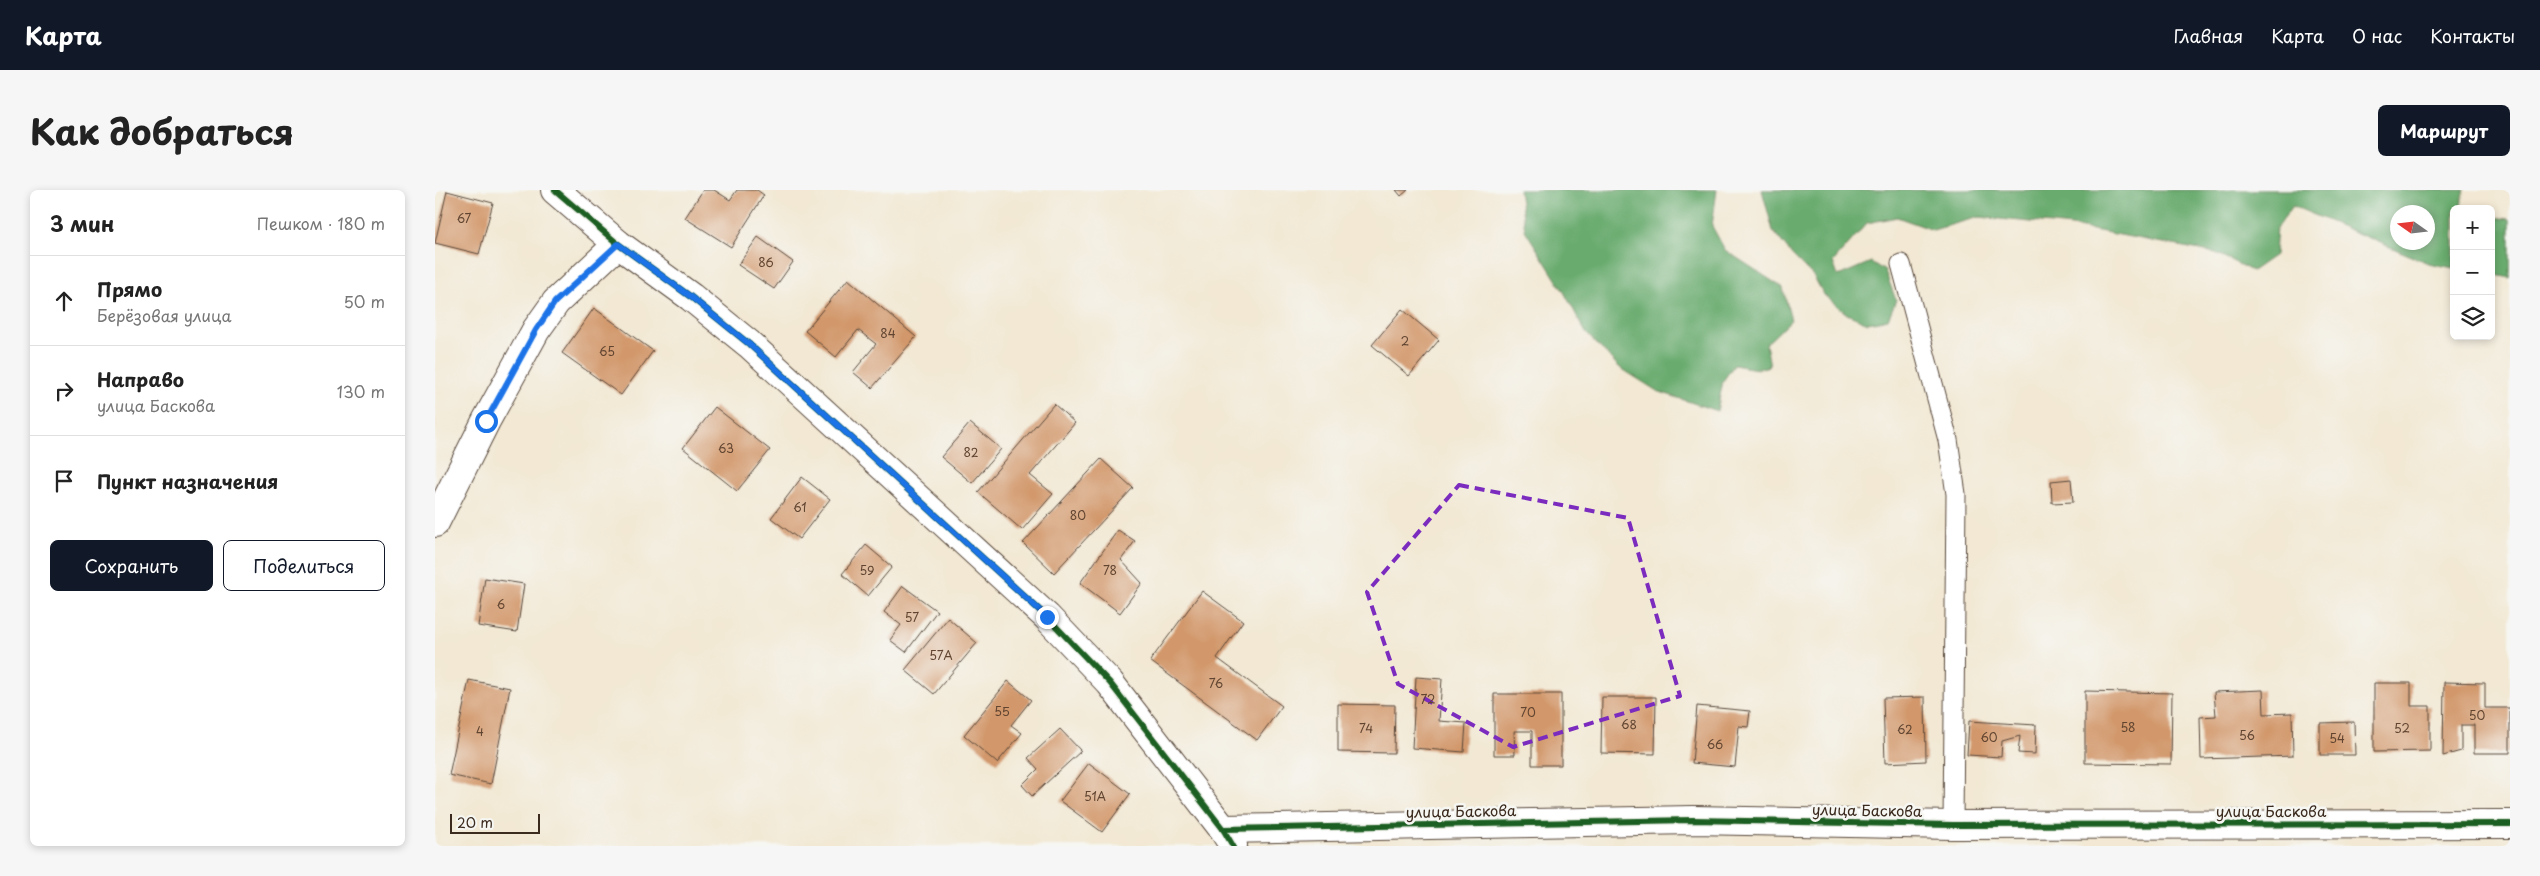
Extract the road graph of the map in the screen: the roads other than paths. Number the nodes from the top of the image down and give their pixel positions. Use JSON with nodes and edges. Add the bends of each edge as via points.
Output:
{"nodes":[{"id":1,"x":555,"y":190,"type":"edge"},
{"id":2,"x":618,"y":244,"type":"junction"},
{"id":3,"x":1901,"y":264,"type":"dead end"},
{"id":4,"x":435,"y":523,"type":"edge"},
{"id":5,"x":2510,"y":824,"type":"edge"},
{"id":6,"x":1953,"y":836,"type":"edge"},
{"id":7,"x":1228,"y":837,"type":"edge"}],
"edges":[{"from":1,"to":2,"type":"street","name":"улица Баскова"},
{"from":2,"to":4,"type":"street","via":[[555,302],[536,330]]},
{"from":2,"to":7,"type":"street","name":"улица Баскова","via":[[749,344],[1047,617],[1109,683]]},
{"from":3,"to":6,"type":"lane","via":[[1948,440],[1956,494]]},
{"from":5,"to":6,"type":"street","name":"улица Баскова"},
{"from":6,"to":7,"type":"street","name":"улица Баскова","via":[[1693,820]]}]}
